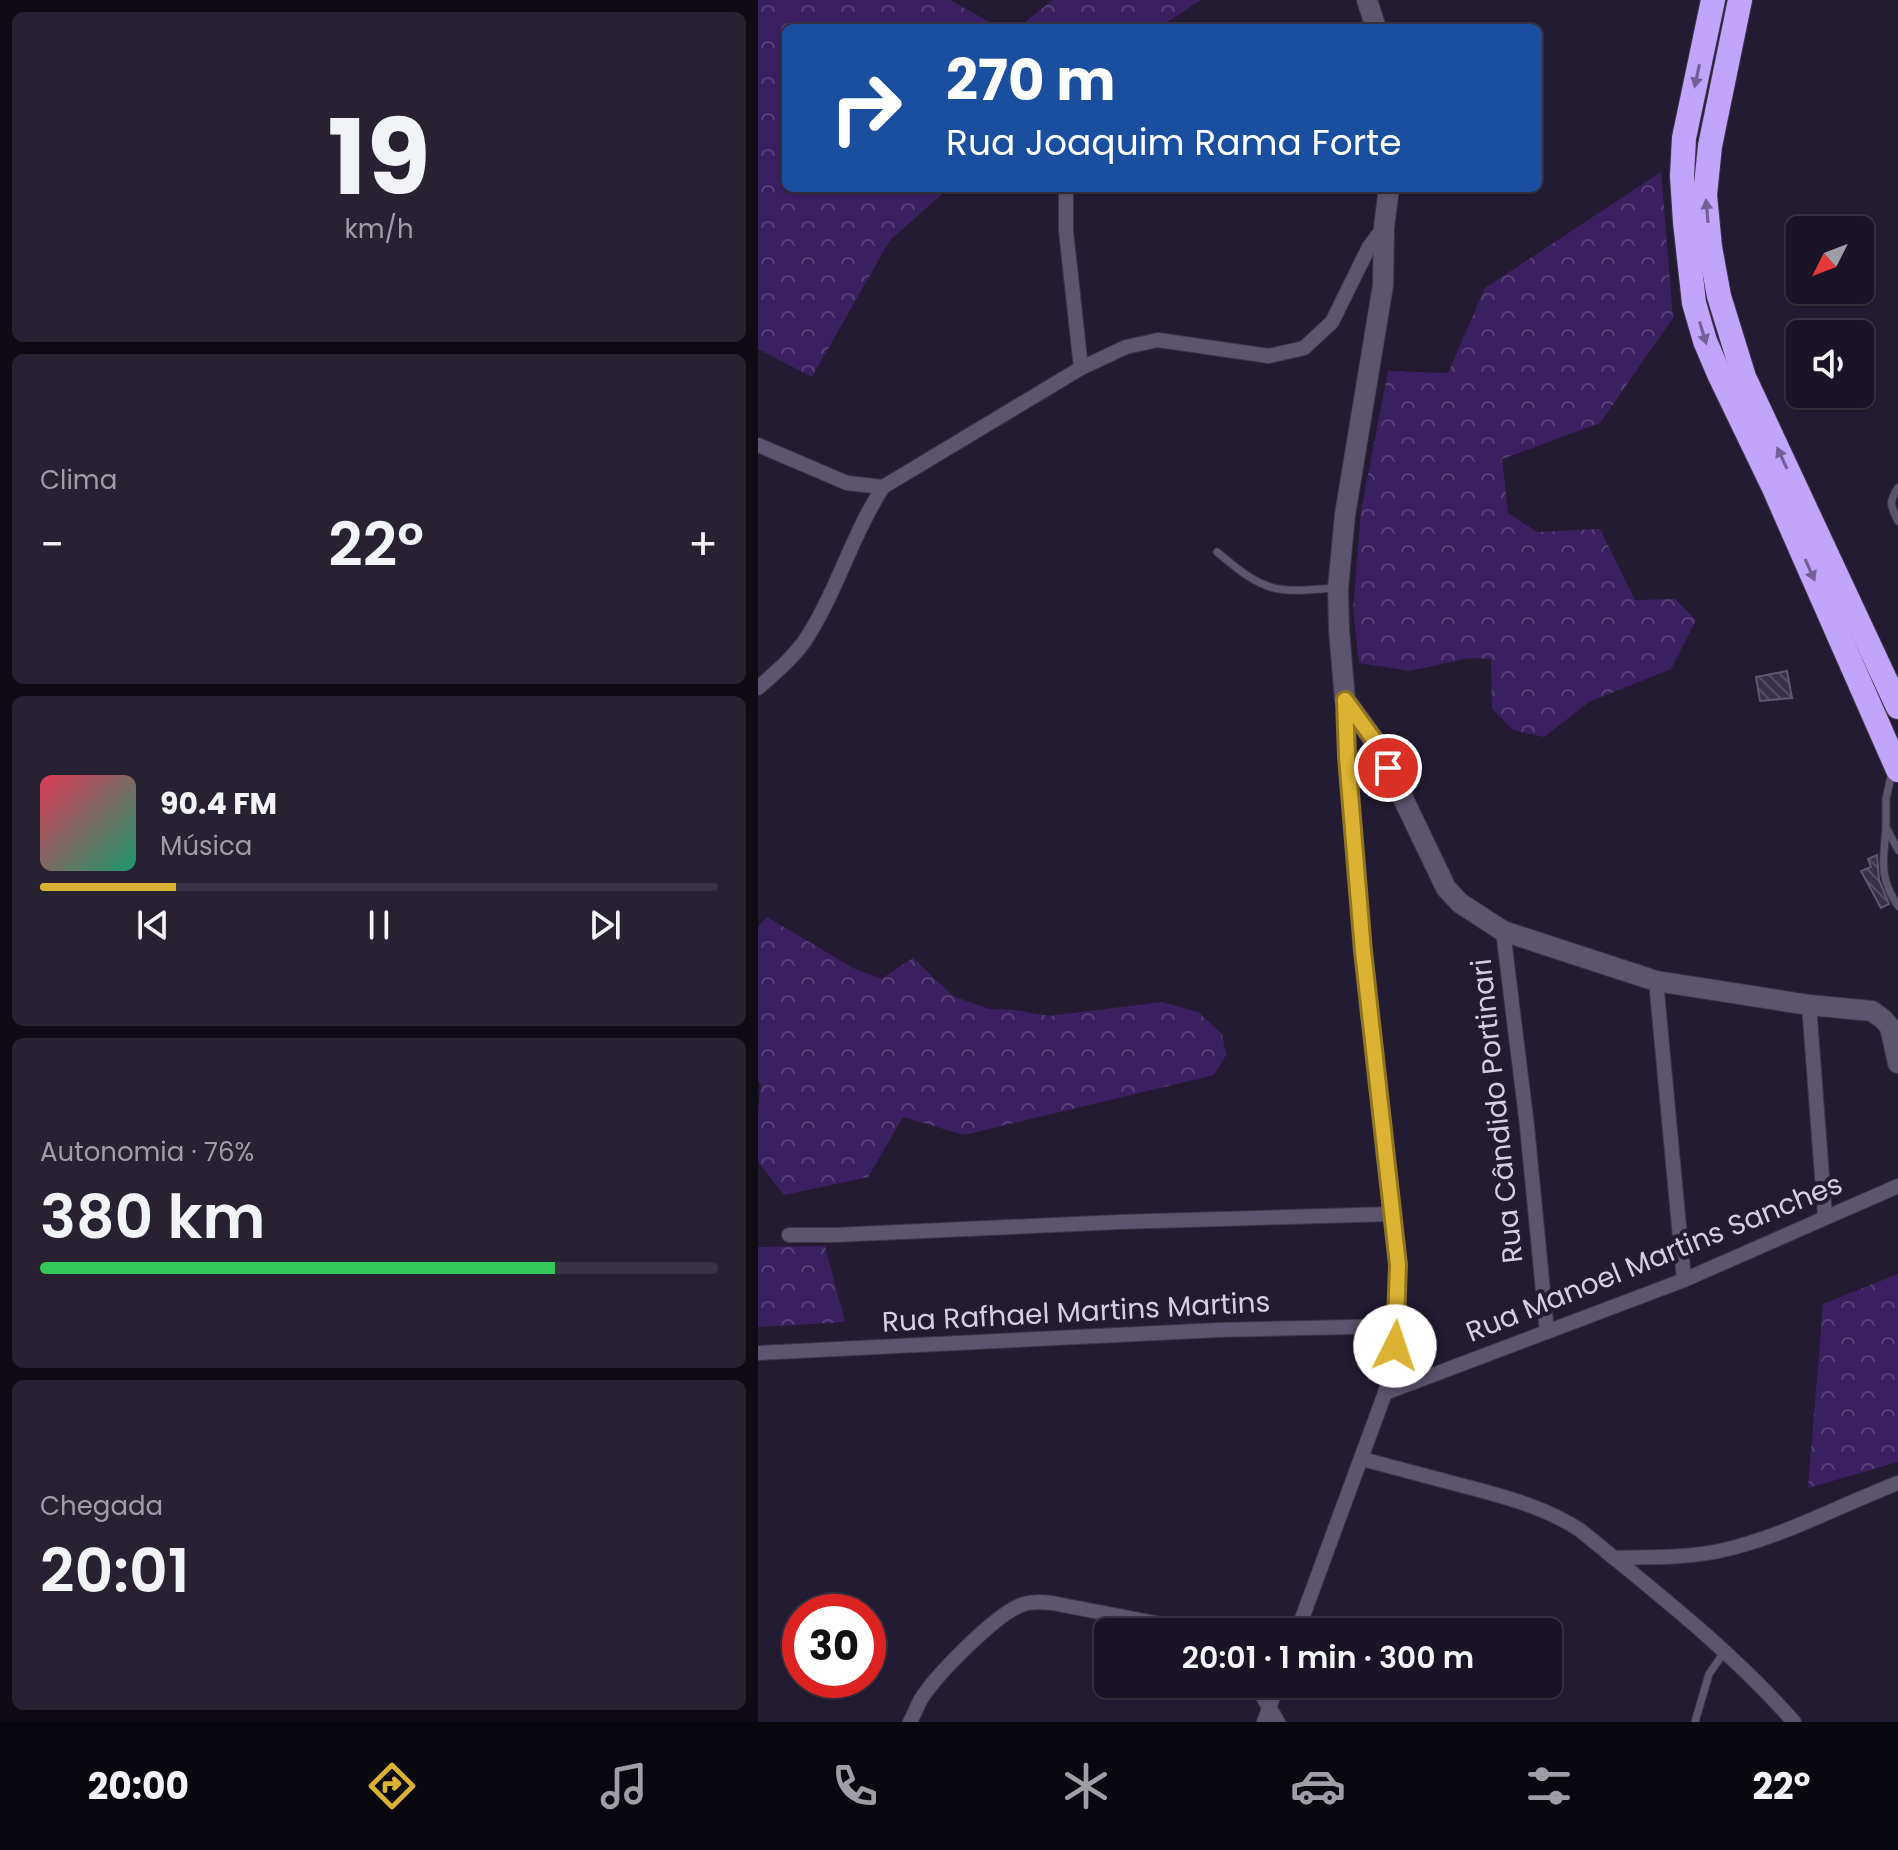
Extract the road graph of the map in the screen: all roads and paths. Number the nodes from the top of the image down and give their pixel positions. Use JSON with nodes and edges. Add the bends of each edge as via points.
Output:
{"nodes":[{"id":1,"x":1367,"y":0,"type":"edge"},
{"id":2,"x":1713,"y":0,"type":"edge"},
{"id":3,"x":1740,"y":0,"type":"edge"},
{"id":4,"x":1375,"y":24,"type":"edge"},
{"id":5,"x":1066,"y":192,"type":"edge"},
{"id":6,"x":1388,"y":192,"type":"edge"},
{"id":7,"x":1384,"y":227,"type":"junction"},
{"id":8,"x":1081,"y":368,"type":"junction"},
{"id":9,"x":758,"y":445,"type":"edge"},
{"id":10,"x":883,"y":487,"type":"junction"},
{"id":11,"x":1898,"y":488,"type":"edge"},
{"id":12,"x":1898,"y":521,"type":"edge"},
{"id":13,"x":1217,"y":552,"type":"dead end"},
{"id":14,"x":1338,"y":588,"type":"junction"},
{"id":15,"x":758,"y":688,"type":"edge"},
{"id":16,"x":1345,"y":700,"type":"junction"},
{"id":17,"x":1898,"y":707,"type":"edge"},
{"id":18,"x":1896,"y":766,"type":"edge"},
{"id":19,"x":1886,"y":827,"type":"junction"},
{"id":20,"x":1898,"y":850,"type":"edge"},
{"id":21,"x":1898,"y":906,"type":"edge"},
{"id":22,"x":1503,"y":931,"type":"junction"},
{"id":23,"x":1656,"y":981,"type":"junction"},
{"id":24,"x":1809,"y":1005,"type":"junction"},
{"id":25,"x":1898,"y":1063,"type":"edge"},
{"id":26,"x":1898,"y":1186,"type":"edge"},
{"id":27,"x":1392,"y":1214,"type":"junction"},
{"id":28,"x":1825,"y":1216,"type":"junction"},
{"id":29,"x":789,"y":1235,"type":"dead end"},
{"id":30,"x":1684,"y":1280,"type":"junction"},
{"id":31,"x":1396,"y":1326,"type":"junction"},
{"id":32,"x":1547,"y":1332,"type":"junction"},
{"id":33,"x":758,"y":1353,"type":"edge"},
{"id":34,"x":1385,"y":1393,"type":"junction"},
{"id":35,"x":1362,"y":1459,"type":"junction"},
{"id":36,"x":1898,"y":1483,"type":"edge"},
{"id":37,"x":1614,"y":1558,"type":"junction"},
{"id":38,"x":1130,"y":1618,"type":"edge"},
{"id":39,"x":1302,"y":1618,"type":"edge"},
{"id":40,"x":1725,"y":1651,"type":"junction"},
{"id":41,"x":1265,"y":1698,"type":"edge"},
{"id":42,"x":1273,"y":1698,"type":"edge"},
{"id":43,"x":1270,"y":1706,"type":"junction"},
{"id":44,"x":910,"y":1722,"type":"edge"},
{"id":45,"x":1264,"y":1722,"type":"edge"},
{"id":46,"x":1278,"y":1722,"type":"edge"},
{"id":47,"x":1695,"y":1722,"type":"edge"},
{"id":48,"x":1794,"y":1722,"type":"edge"}],
"edges":[{"from":1,"to":4,"type":"main road"},
{"from":2,"to":18,"type":"highway","one_way":true,"via":[[1684,138],[1682,176],[1694,303],[1719,374]]},
{"from":17,"to":3,"type":"highway","one_way":true,"via":[[1744,377],[1719,296],[1705,195]]},
{"from":5,"to":8,"type":"street"},
{"from":6,"to":7,"type":"main road"},
{"from":7,"to":8,"type":"street","via":[[1332,322],[1304,348],[1269,356],[1158,340],[1126,347]]},
{"from":7,"to":14,"type":"main road","via":[[1383,285]]},
{"from":8,"to":10,"type":"street"},
{"from":9,"to":10,"type":"street","via":[[847,483]]},
{"from":10,"to":15,"type":"street","via":[[805,641]]},
{"from":11,"to":12,"type":"lane","via":[[1891,506]]},
{"from":13,"to":14,"type":"lane","via":[[1266,586]]},
{"from":14,"to":16,"type":"main road"},
{"from":16,"to":22,"type":"main road","via":[[1377,744],[1446,888]]},
{"from":16,"to":27,"type":"street","via":[[1363,951]]},
{"from":18,"to":19,"type":"lane","via":[[1886,799]]},
{"from":19,"to":20,"type":"lane"},
{"from":19,"to":21,"type":"lane","via":[[1882,863],[1887,890]]},
{"from":22,"to":23,"type":"main road"},
{"from":22,"to":32,"type":"street","name":"Rua Cândido Portinari"},
{"from":23,"to":24,"type":"main road"},
{"from":23,"to":30,"type":"street"},
{"from":24,"to":25,"type":"main road","via":[[1872,1011],[1890,1027]]},
{"from":24,"to":28,"type":"street"},
{"from":26,"to":28,"type":"street","name":"Rua Manoel Martins Sanches"},
{"from":27,"to":29,"type":"street"},
{"from":27,"to":31,"type":"street","via":[[1398,1265]]},
{"from":28,"to":30,"type":"street","name":"Rua Manoel Martins Sanches"},
{"from":30,"to":32,"type":"street","name":"Rua Manoel Martins Sanches"},
{"from":31,"to":33,"type":"street","name":"Rua Rafhael Martins Martins"},
{"from":31,"to":34,"type":"street"},
{"from":32,"to":34,"type":"street","name":"Rua Manoel Martins Sanches"},
{"from":34,"to":35,"type":"street"},
{"from":35,"to":37,"type":"street","via":[[1548,1511]]},
{"from":35,"to":39,"type":"street"},
{"from":36,"to":37,"type":"street","via":[[1752,1542],[1688,1555]]},
{"from":37,"to":40,"type":"street"},
{"from":38,"to":44,"type":"street","via":[[1025,1603],[1001,1617],[940,1674]]},
{"from":40,"to":47,"type":"lane","via":[[1709,1674]]},
{"from":40,"to":48,"type":"street"},
{"from":41,"to":43,"type":"street"},
{"from":42,"to":43,"type":"street"},
{"from":43,"to":45,"type":"street"},
{"from":43,"to":46,"type":"street"}]}
